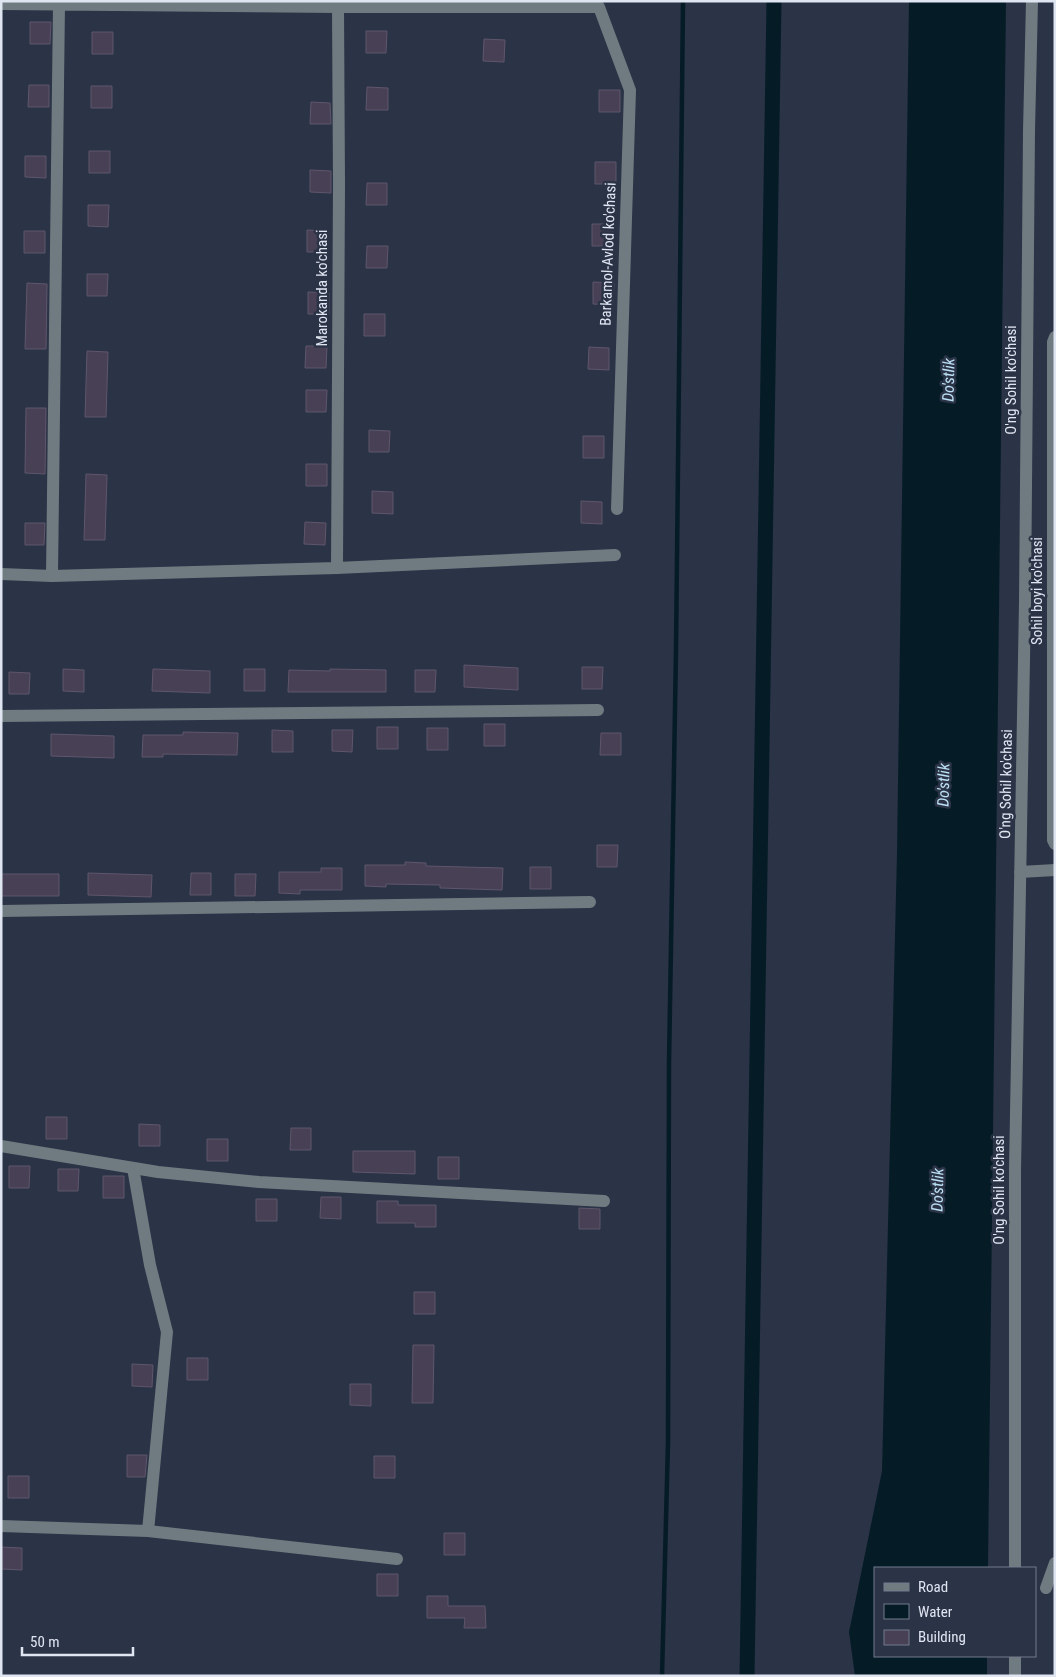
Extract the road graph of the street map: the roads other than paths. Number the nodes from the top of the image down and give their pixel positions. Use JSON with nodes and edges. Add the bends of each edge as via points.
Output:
{"nodes":[{"id":1,"x":1032,"y":1,"type":"edge"},
{"id":2,"x":1,"y":4,"type":"edge"},
{"id":3,"x":59,"y":4,"type":"junction"},
{"id":4,"x":338,"y":7,"type":"junction"},
{"id":5,"x":1055,"y":337,"type":"edge"},
{"id":6,"x":616,"y":509,"type":"dead end"},
{"id":7,"x":615,"y":555,"type":"dead end"},
{"id":8,"x":336,"y":568,"type":"junction"},
{"id":9,"x":1,"y":574,"type":"edge"},
{"id":10,"x":52,"y":576,"type":"junction"},
{"id":11,"x":598,"y":710,"type":"dead end"},
{"id":12,"x":1,"y":716,"type":"edge"},
{"id":13,"x":1055,"y":844,"type":"edge"},
{"id":14,"x":1055,"y":870,"type":"edge"},
{"id":15,"x":1020,"y":872,"type":"junction"},
{"id":16,"x":590,"y":902,"type":"dead end"},
{"id":17,"x":1,"y":911,"type":"edge"},
{"id":18,"x":1,"y":1146,"type":"edge"},
{"id":19,"x":133,"y":1168,"type":"junction"},
{"id":20,"x":604,"y":1202,"type":"dead end"},
{"id":21,"x":1,"y":1526,"type":"edge"},
{"id":22,"x":148,"y":1532,"type":"junction"},
{"id":23,"x":397,"y":1559,"type":"dead end"},
{"id":24,"x":1055,"y":1563,"type":"edge"},
{"id":25,"x":1015,"y":1567,"type":"edge"},
{"id":26,"x":1046,"y":1588,"type":"dead end"},
{"id":27,"x":1015,"y":1657,"type":"edge"},
{"id":28,"x":1015,"y":1676,"type":"edge"}],
"edges":[{"from":1,"to":15,"type":"street","name":"O'ng Sohil ko'chasi"},
{"from":2,"to":3,"type":"street"},
{"from":3,"to":4,"type":"street"},
{"from":3,"to":10,"type":"street"},
{"from":4,"to":6,"type":"street","name":"Barkamol-Avlod ko'chasi","via":[[599,6],[630,90]]},
{"from":4,"to":8,"type":"street","name":"Marokanda ko'chasi"},
{"from":5,"to":13,"type":"street","name":"Sohil boyi ko'chasi"},
{"from":7,"to":8,"type":"street"},
{"from":8,"to":10,"type":"street"},
{"from":9,"to":10,"type":"street"},
{"from":11,"to":12,"type":"street"},
{"from":14,"to":15,"type":"street"},
{"from":15,"to":25,"type":"street","name":"O'ng Sohil ko'chasi","via":[[1015,1171]]},
{"from":16,"to":17,"type":"street"},
{"from":18,"to":19,"type":"street"},
{"from":19,"to":20,"type":"street","via":[[259,1182]]},
{"from":19,"to":22,"type":"street","via":[[150,1264],[167,1332]]},
{"from":21,"to":22,"type":"street"},
{"from":22,"to":23,"type":"street"},
{"from":24,"to":26,"type":"street"},
{"from":27,"to":28,"type":"street"}]}
